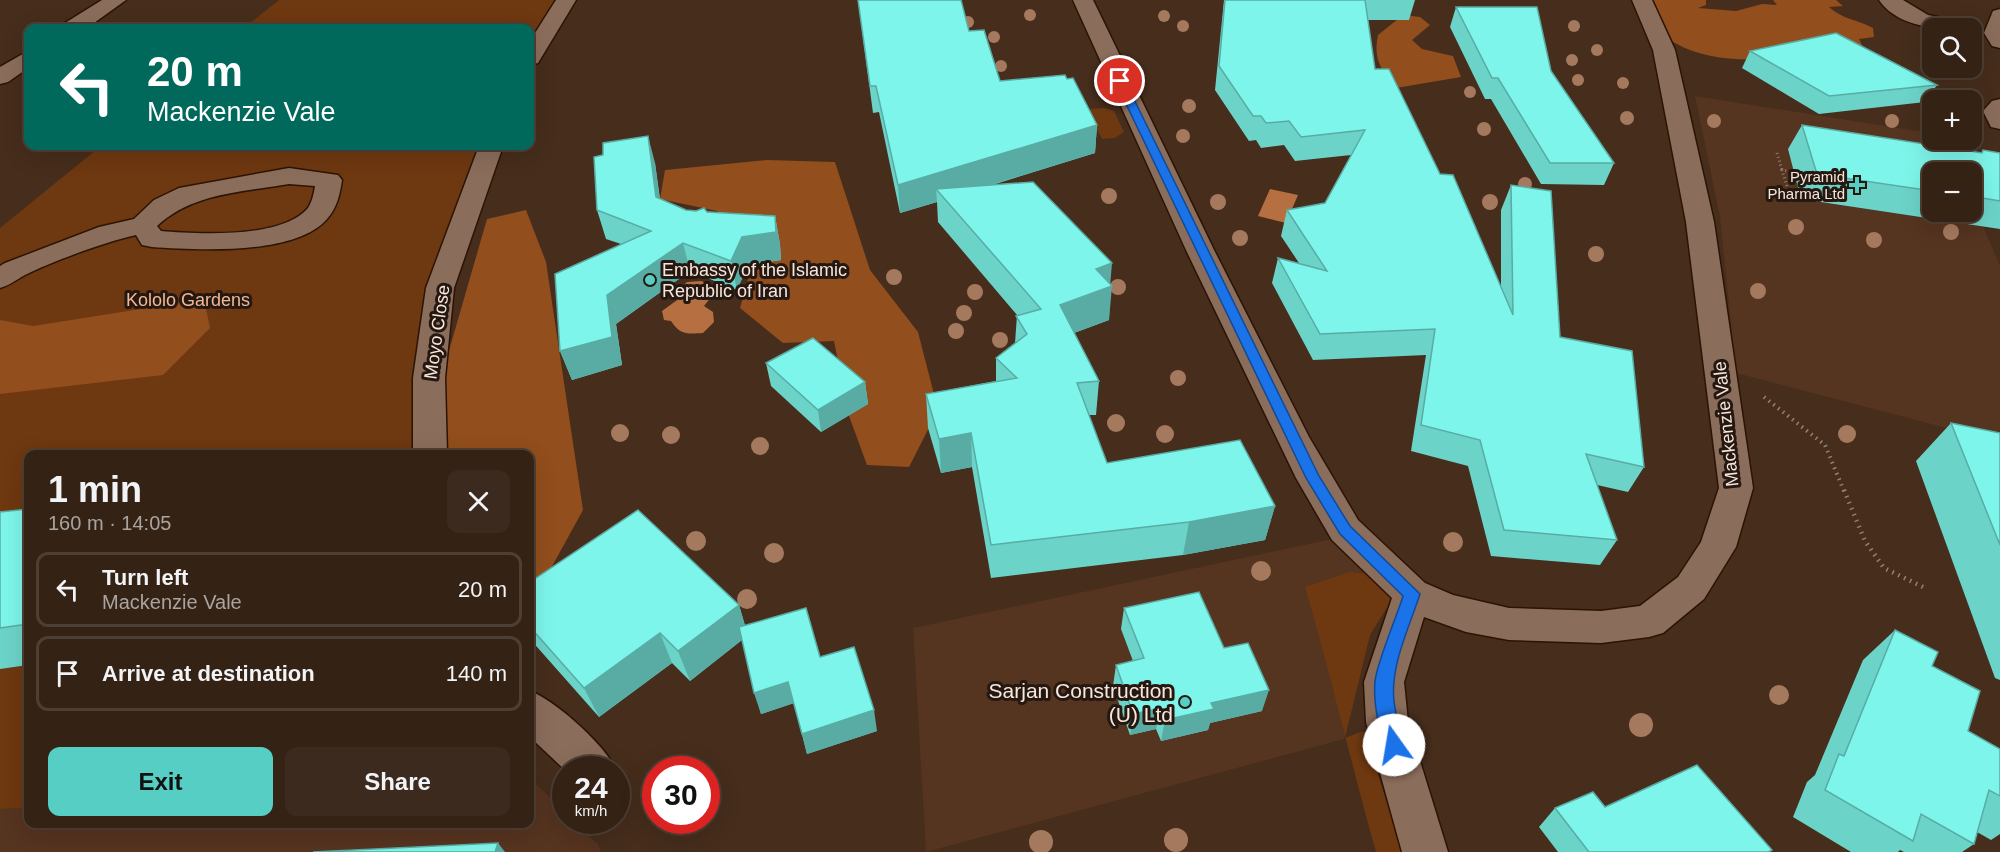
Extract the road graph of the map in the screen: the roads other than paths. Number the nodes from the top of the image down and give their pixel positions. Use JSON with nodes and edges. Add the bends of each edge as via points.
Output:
{"nodes":[{"id":1,"x":116,"y":0,"type":"edge"},
{"id":2,"x":566,"y":0,"type":"edge"},
{"id":3,"x":1083,"y":0,"type":"edge"},
{"id":4,"x":1642,"y":0,"type":"edge"},
{"id":5,"x":1889,"y":0,"type":"edge"},
{"id":6,"x":1922,"y":20,"type":"edge"},
{"id":7,"x":79,"y":24,"type":"edge"},
{"id":8,"x":1982,"y":30,"type":"edge"},
{"id":9,"x":1998,"y":30,"type":"edge"},
{"id":10,"x":534,"y":52,"type":"edge"},
{"id":11,"x":24,"y":61,"type":"edge"},
{"id":12,"x":0,"y":77,"type":"edge"},
{"id":13,"x":2000,"y":106,"type":"edge"},
{"id":14,"x":2000,"y":122,"type":"edge"},
{"id":15,"x":490,"y":150,"type":"edge"},
{"id":16,"x":142,"y":225,"type":"junction"},
{"id":17,"x":0,"y":279,"type":"edge"},
{"id":18,"x":430,"y":450,"type":"edge"},
{"id":19,"x":1412,"y":594,"type":"junction"},
{"id":20,"x":534,"y":714,"type":"edge"},
{"id":21,"x":580,"y":756,"type":"edge"},
{"id":22,"x":1425,"y":852,"type":"edge"}],
"edges":[{"from":1,"to":7,"type":"street"},
{"from":2,"to":10,"type":"street"},
{"from":3,"to":19,"type":"street","name":"Mackenzie Vale","via":[[1313,478],[1345,530]]},
{"from":4,"to":19,"type":"street","name":"Mackenzie Vale","via":[[1664,50],[1700,222],[1722,378],[1736,488],[1718,547],[1691,588],[1649,621],[1601,627],[1509,624],[1466,615]]},
{"from":5,"to":6,"type":"street"},
{"from":8,"to":9,"type":"street"},
{"from":11,"to":12,"type":"street"},
{"from":13,"to":14,"type":"street","via":[[1995,111]]},
{"from":15,"to":18,"type":"street","name":"Moyo Close","via":[[440,288],[429,378]]},
{"from":16,"to":16,"type":"street","via":[[152,239],[188,242],[287,231],[316,216],[326,200],[328,180],[289,176],[188,194],[163,206]]},
{"from":16,"to":17,"type":"street","via":[[99,237],[15,269]]},
{"from":19,"to":22,"type":"street","via":[[1384,682],[1387,722]]},
{"from":20,"to":21,"type":"street"}]}
